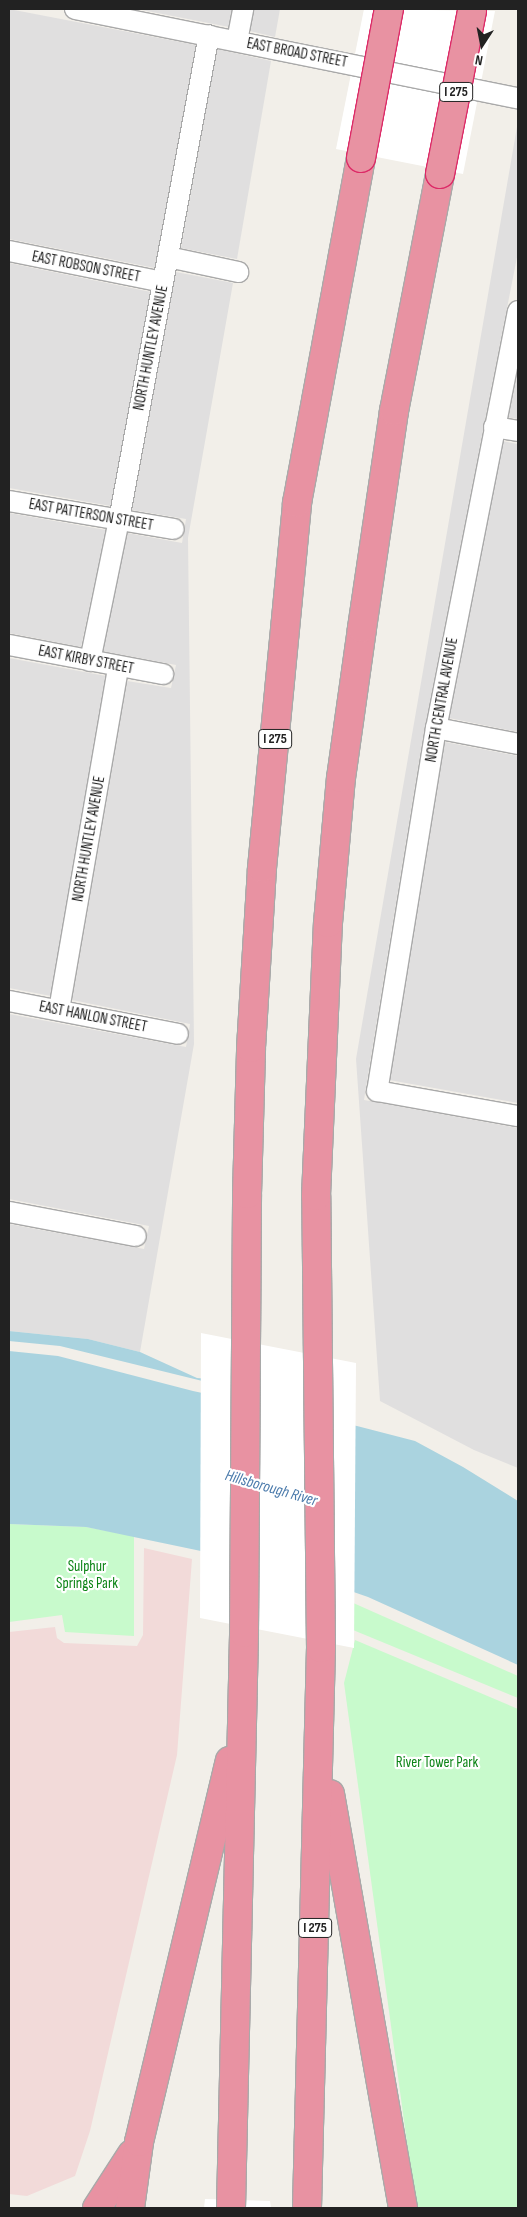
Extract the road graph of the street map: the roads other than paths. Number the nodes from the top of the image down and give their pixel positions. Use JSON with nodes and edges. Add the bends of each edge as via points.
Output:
{"nodes":[{"id":1,"x":75,"y":9,"type":"edge"},
{"id":2,"x":244,"y":9,"type":"edge"},
{"id":3,"x":389,"y":9,"type":"edge"},
{"id":4,"x":472,"y":10,"type":"edge"},
{"id":5,"x":209,"y":35,"type":"junction"},
{"id":6,"x":237,"y":41,"type":"junction"},
{"id":7,"x":518,"y":98,"type":"edge"},
{"id":8,"x":9,"y":251,"type":"edge"},
{"id":9,"x":168,"y":257,"type":"junction"},
{"id":10,"x":238,"y":272,"type":"dead end"},
{"id":11,"x":163,"y":282,"type":"junction"},
{"id":12,"x":518,"y":311,"type":"edge"},
{"id":13,"x":494,"y":427,"type":"junction"},
{"id":14,"x":518,"y":431,"type":"edge"},
{"id":15,"x":9,"y":501,"type":"edge"},
{"id":16,"x":119,"y":520,"type":"junction"},
{"id":17,"x":174,"y":529,"type":"dead end"},
{"id":18,"x":9,"y":646,"type":"edge"},
{"id":19,"x":90,"y":661,"type":"junction"},
{"id":20,"x":118,"y":667,"type":"junction"},
{"id":21,"x":163,"y":674,"type":"dead end"},
{"id":22,"x":436,"y":728,"type":"junction"},
{"id":23,"x":518,"y":744,"type":"edge"},
{"id":24,"x":9,"y":1001,"type":"edge"},
{"id":25,"x":59,"y":1010,"type":"junction"},
{"id":26,"x":178,"y":1034,"type":"dead end"},
{"id":27,"x":518,"y":1116,"type":"edge"},
{"id":28,"x":9,"y":1212,"type":"edge"},
{"id":29,"x":136,"y":1236,"type":"dead end"},
{"id":30,"x":242,"y":1709,"type":"junction"},
{"id":31,"x":320,"y":1740,"type":"junction"},
{"id":32,"x":139,"y":2142,"type":"junction"},
{"id":33,"x":231,"y":2204,"type":"edge"},
{"id":34,"x":97,"y":2208,"type":"edge"},
{"id":35,"x":130,"y":2208,"type":"edge"},
{"id":36,"x":307,"y":2208,"type":"edge"},
{"id":37,"x":403,"y":2208,"type":"edge"}],
"edges":[{"from":1,"to":5,"type":"street","name":"EAST BROAD STREET"},
{"from":2,"to":6,"type":"street"},
{"from":3,"to":30,"type":"highway","number":"I 275","bridge":true,"via":[[298,503],[261,887],[251,1048]]},
{"from":4,"to":31,"type":"highway","number":"I 275","bridge":true,"via":[[394,411],[341,778],[328,923],[316,1186],[320,1339]]},
{"from":5,"to":6,"type":"street","name":"EAST BROAD STREET"},
{"from":5,"to":9,"type":"street","name":"NORTH HUNTLEY AVENUE"},
{"from":6,"to":7,"type":"street","name":"EAST BROAD STREET"},
{"from":8,"to":11,"type":"street","name":"EAST ROBSON STREET"},
{"from":9,"to":10,"type":"street"},
{"from":9,"to":11,"type":"street","name":"NORTH HUNTLEY AVENUE"},
{"from":11,"to":16,"type":"street","name":"NORTH HUNTLEY AVENUE"},
{"from":12,"to":13,"type":"street","name":"NORTH CENTRAL AVENUE"},
{"from":13,"to":14,"type":"street"},
{"from":13,"to":22,"type":"street","name":"NORTH CENTRAL AVENUE"},
{"from":15,"to":16,"type":"street","name":"EAST PATTERSON STREET"},
{"from":16,"to":17,"type":"street","name":"EAST PATTERSON STREET"},
{"from":16,"to":19,"type":"street","name":"NORTH HUNTLEY AVENUE"},
{"from":18,"to":19,"type":"street","name":"EAST KIRBY STREET"},
{"from":19,"to":20,"type":"street","name":"EAST KIRBY STREET"},
{"from":20,"to":21,"type":"street","name":"EAST KIRBY STREET"},
{"from":20,"to":25,"type":"street","name":"NORTH HUNTLEY AVENUE"},
{"from":22,"to":23,"type":"street"},
{"from":22,"to":27,"type":"street","name":"NORTH CENTRAL AVENUE","via":[[377,1091]]},
{"from":24,"to":25,"type":"street","name":"EAST HANLON STREET"},
{"from":25,"to":26,"type":"street","name":"EAST HANLON STREET"},
{"from":28,"to":29,"type":"street"},
{"from":30,"to":32,"type":"highway"},
{"from":30,"to":33,"type":"highway","number":"I 275"},
{"from":31,"to":36,"type":"highway","number":"I 275"},
{"from":31,"to":37,"type":"highway","via":[[368,1992]]},
{"from":32,"to":34,"type":"highway"},
{"from":32,"to":35,"type":"highway"}]}
